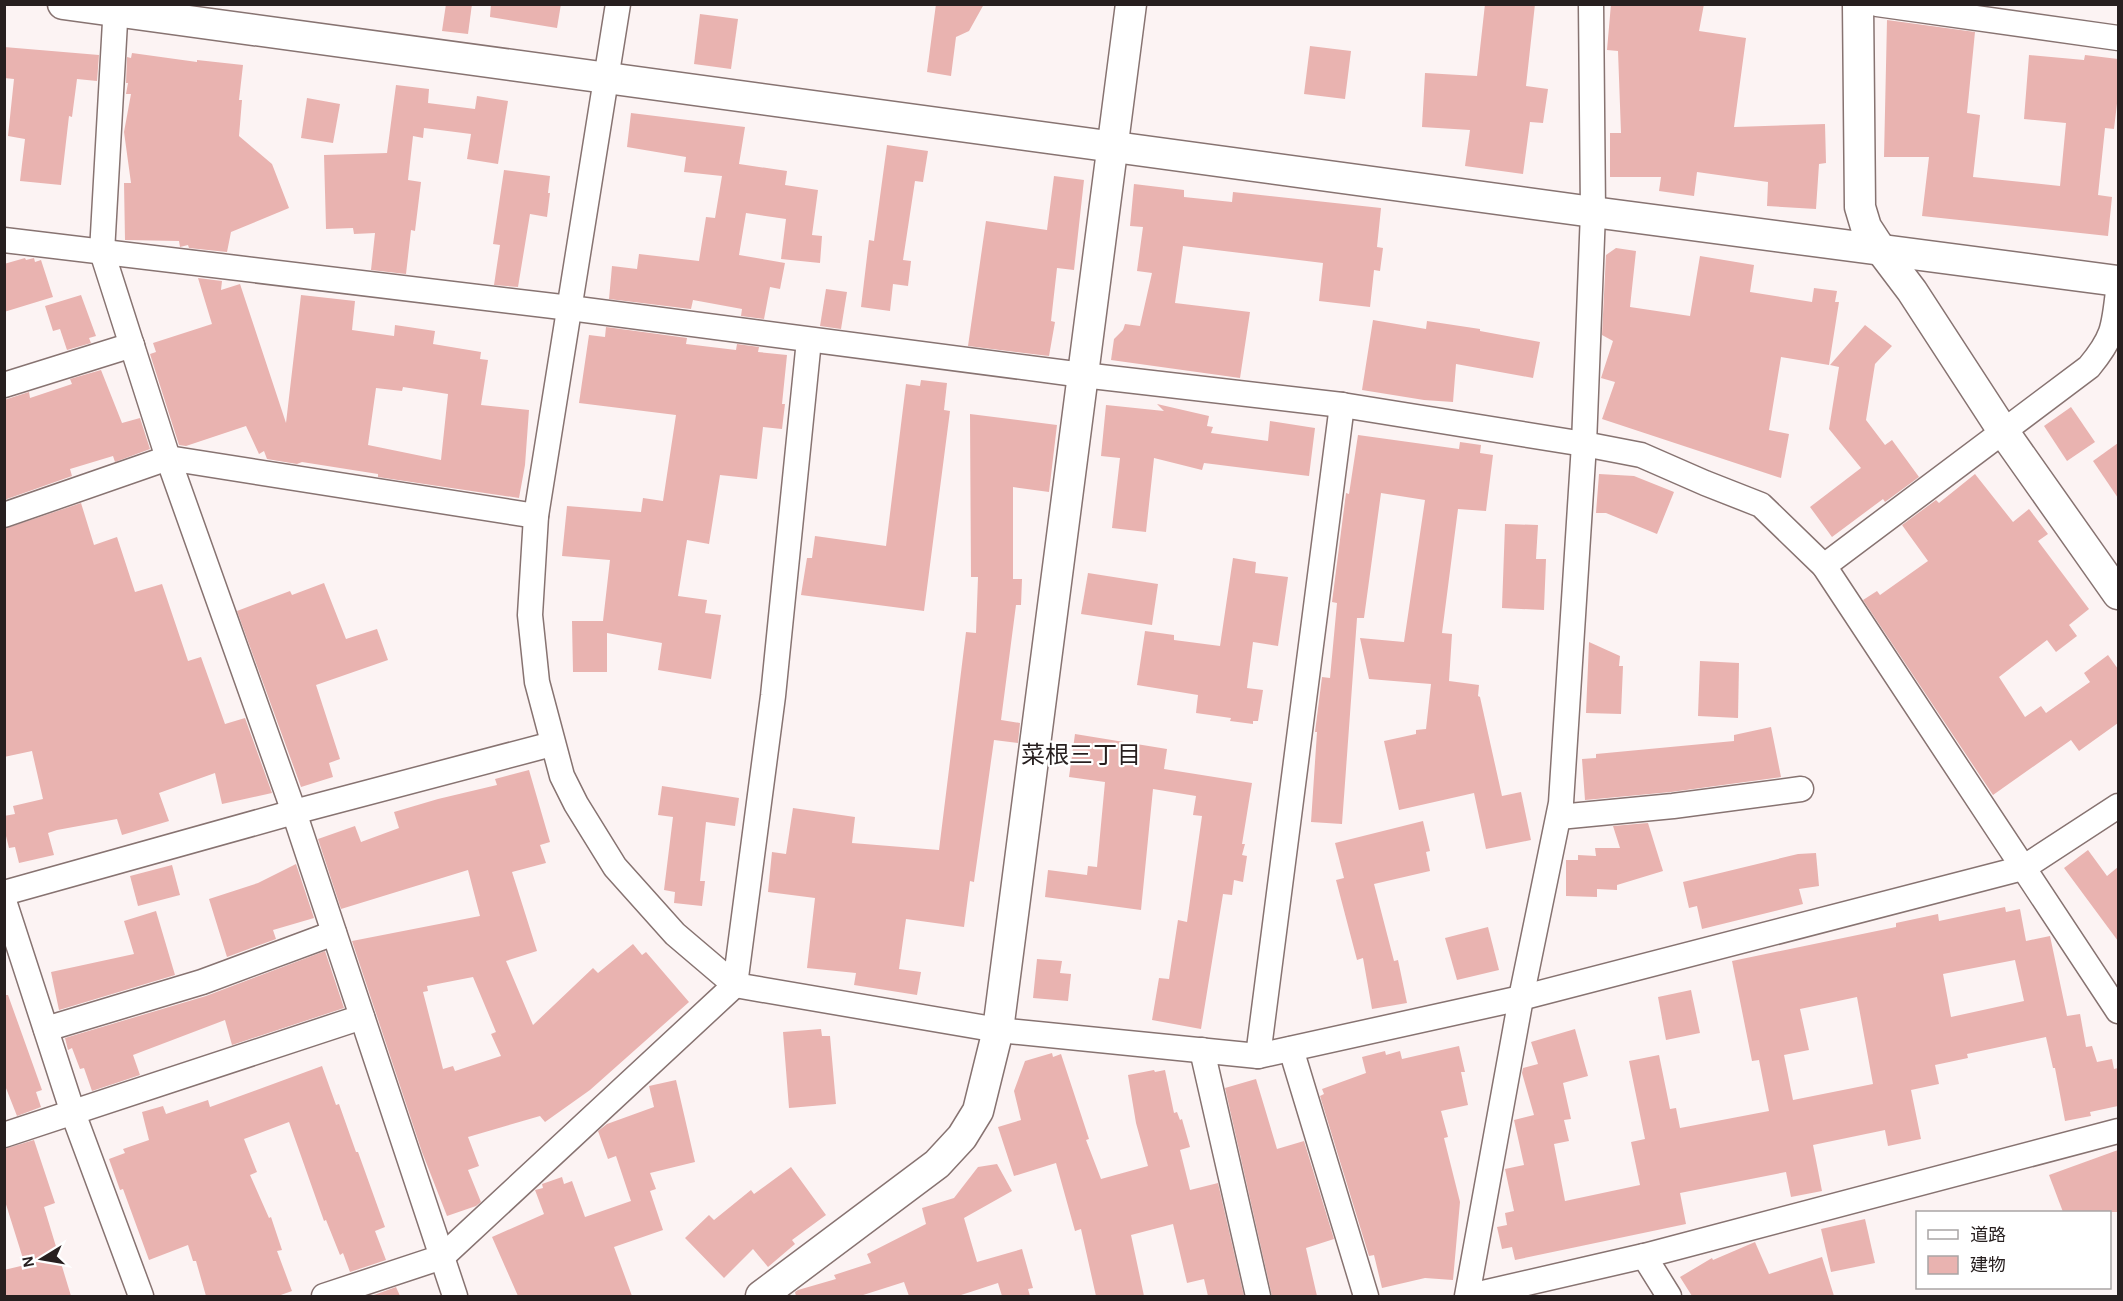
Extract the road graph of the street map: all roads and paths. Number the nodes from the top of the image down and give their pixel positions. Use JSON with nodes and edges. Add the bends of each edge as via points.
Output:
{"nodes":[{"id":1,"x":63,"y":4,"type":"edge"},
{"id":2,"x":618,"y":4,"type":"edge"},
{"id":3,"x":1131,"y":4,"type":"edge"},
{"id":4,"x":1591,"y":4,"type":"edge"},
{"id":5,"x":1858,"y":4,"type":"edge"},
{"id":6,"x":1877,"y":4,"type":"edge"},
{"id":7,"x":116,"y":8,"type":"edge"},
{"id":8,"x":2118,"y":38,"type":"edge"},
{"id":9,"x":607,"y":78,"type":"junction"},
{"id":10,"x":1114,"y":146,"type":"junction"},
{"id":11,"x":1593,"y":212,"type":"junction"},
{"id":12,"x":4,"y":240,"type":"edge"},
{"id":13,"x":1881,"y":250,"type":"junction"},
{"id":14,"x":102,"y":252,"type":"junction"},
{"id":15,"x":2118,"y":281,"type":"edge"},
{"id":16,"x":2118,"y":291,"type":"edge"},
{"id":17,"x":570,"y":308,"type":"junction"},
{"id":18,"x":809,"y":340,"type":"junction"},
{"id":19,"x":132,"y":345,"type":"junction"},
{"id":20,"x":1083,"y":375,"type":"junction"},
{"id":21,"x":4,"y":385,"type":"edge"},
{"id":22,"x":1342,"y":405,"type":"junction"},
{"id":23,"x":2003,"y":431,"type":"junction"},
{"id":24,"x":1584,"y":444,"type":"junction"},
{"id":25,"x":168,"y":458,"type":"junction"},
{"id":26,"x":4,"y":515,"type":"edge"},
{"id":27,"x":536,"y":516,"type":"junction"},
{"id":28,"x":1824,"y":566,"type":"junction"},
{"id":29,"x":2118,"y":594,"type":"edge"},
{"id":30,"x":552,"y":744,"type":"junction"},
{"id":31,"x":1801,"y":789,"type":"dead end"},
{"id":32,"x":2118,"y":806,"type":"edge"},
{"id":33,"x":294,"y":813,"type":"junction"},
{"id":34,"x":1559,"y":817,"type":"junction"},
{"id":35,"x":2023,"y":868,"type":"junction"},
{"id":36,"x":4,"y":893,"type":"edge"},
{"id":37,"x":4,"y":900,"type":"edge"},
{"id":38,"x":334,"y":933,"type":"junction"},
{"id":39,"x":735,"y":985,"type":"junction"},
{"id":40,"x":1521,"y":998,"type":"junction"},
{"id":41,"x":2118,"y":1011,"type":"edge"},
{"id":42,"x":362,"y":1017,"type":"junction"},
{"id":43,"x":46,"y":1029,"type":"junction"},
{"id":44,"x":998,"y":1030,"type":"junction"},
{"id":45,"x":1291,"y":1049,"type":"junction"},
{"id":46,"x":1202,"y":1050,"type":"junction"},
{"id":47,"x":1258,"y":1056,"type":"junction"},
{"id":48,"x":73,"y":1113,"type":"junction"},
{"id":49,"x":2118,"y":1131,"type":"edge"},
{"id":50,"x":4,"y":1135,"type":"edge"},
{"id":51,"x":1644,"y":1256,"type":"junction"},
{"id":52,"x":442,"y":1257,"type":"junction"},
{"id":53,"x":141,"y":1296,"type":"edge"},
{"id":54,"x":324,"y":1296,"type":"edge"},
{"id":55,"x":455,"y":1296,"type":"edge"},
{"id":56,"x":762,"y":1296,"type":"edge"},
{"id":57,"x":1258,"y":1296,"type":"edge"},
{"id":58,"x":1366,"y":1296,"type":"edge"},
{"id":59,"x":1468,"y":1296,"type":"edge"},
{"id":60,"x":1669,"y":1296,"type":"edge"}],
"edges":[{"from":1,"to":7,"type":"street"},
{"from":2,"to":9,"type":"street"},
{"from":3,"to":10,"type":"street"},
{"from":4,"to":11,"type":"street"},
{"from":5,"to":13,"type":"street","via":[[1860,207],[1866,227]]},
{"from":6,"to":8,"type":"street"},
{"from":7,"to":9,"type":"street"},
{"from":7,"to":14,"type":"street"},
{"from":9,"to":10,"type":"street"},
{"from":9,"to":17,"type":"street"},
{"from":10,"to":11,"type":"street"},
{"from":10,"to":20,"type":"street"},
{"from":11,"to":13,"type":"street"},
{"from":11,"to":24,"type":"street"},
{"from":12,"to":14,"type":"street"},
{"from":13,"to":15,"type":"street"},
{"from":13,"to":23,"type":"street"},
{"from":14,"to":17,"type":"street"},
{"from":14,"to":19,"type":"street"},
{"from":16,"to":23,"type":"street","via":[[2114,326],[2089,367]]},
{"from":17,"to":18,"type":"street"},
{"from":17,"to":27,"type":"street"},
{"from":18,"to":20,"type":"street"},
{"from":18,"to":39,"type":"street","via":[[773,696]]},
{"from":19,"to":21,"type":"street"},
{"from":19,"to":25,"type":"street"},
{"from":20,"to":22,"type":"street"},
{"from":20,"to":44,"type":"street"},
{"from":22,"to":24,"type":"street"},
{"from":22,"to":47,"type":"street"},
{"from":23,"to":28,"type":"street"},
{"from":23,"to":29,"type":"street"},
{"from":24,"to":28,"type":"street","via":[[1641,455],[1761,506]]},
{"from":24,"to":34,"type":"street"},
{"from":25,"to":26,"type":"street"},
{"from":25,"to":27,"type":"street"},
{"from":25,"to":33,"type":"street"},
{"from":27,"to":30,"type":"street","via":[[530,615],[537,682]]},
{"from":28,"to":35,"type":"street"},
{"from":30,"to":33,"type":"street"},
{"from":30,"to":39,"type":"street","via":[[576,804],[615,867],[675,934]]},
{"from":31,"to":34,"type":"street"},
{"from":32,"to":35,"type":"street"},
{"from":33,"to":36,"type":"street"},
{"from":33,"to":38,"type":"street"},
{"from":34,"to":40,"type":"street"},
{"from":35,"to":40,"type":"street"},
{"from":35,"to":41,"type":"street"},
{"from":37,"to":43,"type":"street"},
{"from":38,"to":42,"type":"street"},
{"from":38,"to":43,"type":"street","via":[[202,982]]},
{"from":39,"to":44,"type":"street"},
{"from":39,"to":52,"type":"street"},
{"from":40,"to":45,"type":"street"},
{"from":40,"to":59,"type":"street"},
{"from":42,"to":48,"type":"street"},
{"from":42,"to":52,"type":"street"},
{"from":43,"to":48,"type":"street"},
{"from":44,"to":46,"type":"street"},
{"from":44,"to":56,"type":"street","via":[[978,1111],[962,1137],[937,1164]]},
{"from":45,"to":47,"type":"street"},
{"from":45,"to":58,"type":"street"},
{"from":46,"to":47,"type":"street"},
{"from":46,"to":57,"type":"street"},
{"from":48,"to":50,"type":"street"},
{"from":48,"to":53,"type":"street"},
{"from":49,"to":51,"type":"street"},
{"from":51,"to":59,"type":"street"},
{"from":51,"to":60,"type":"street"},
{"from":52,"to":54,"type":"street"},
{"from":52,"to":55,"type":"street"}]}
